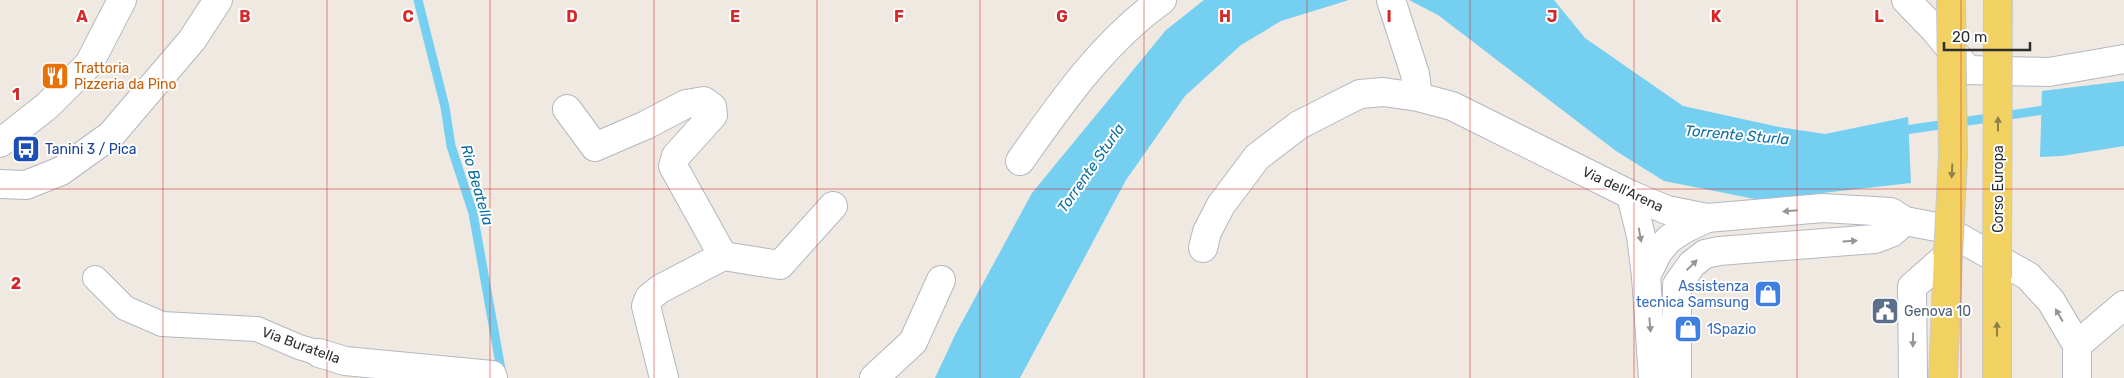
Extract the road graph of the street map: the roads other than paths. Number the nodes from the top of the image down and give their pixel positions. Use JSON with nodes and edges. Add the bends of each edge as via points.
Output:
{"nodes":[{"id":1,"x":121,"y":0,"type":"edge"},
{"id":2,"x":218,"y":0,"type":"edge"},
{"id":3,"x":1162,"y":0,"type":"edge"},
{"id":4,"x":1391,"y":0,"type":"edge"},
{"id":5,"x":1906,"y":0,"type":"edge"},
{"id":6,"x":1951,"y":0,"type":"edge"},
{"id":7,"x":1998,"y":0,"type":"edge"},
{"id":8,"x":2124,"y":59,"type":"edge"},
{"id":9,"x":1417,"y":86,"type":"junction"},
{"id":10,"x":567,"y":109,"type":"dead end"},
{"id":11,"x":0,"y":143,"type":"edge"},
{"id":12,"x":1020,"y":161,"type":"dead end"},
{"id":13,"x":0,"y":184,"type":"edge"},
{"id":14,"x":1631,"y":195,"type":"junction"},
{"id":15,"x":833,"y":206,"type":"dead end"},
{"id":16,"x":1707,"y":218,"type":"junction"},
{"id":17,"x":1905,"y":221,"type":"junction"},
{"id":18,"x":1203,"y":248,"type":"dead end"},
{"id":19,"x":1948,"y":255,"type":"junction"},
{"id":20,"x":723,"y":256,"type":"junction"},
{"id":21,"x":1646,"y":276,"type":"junction"},
{"id":22,"x":95,"y":278,"type":"dead end"},
{"id":23,"x":940,"y":280,"type":"dead end"},
{"id":24,"x":2124,"y":305,"type":"edge"},
{"id":25,"x":2077,"y":345,"type":"junction"},
{"id":26,"x":319,"y":353,"type":"joint"},
{"id":27,"x":493,"y":376,"type":"edge"},
{"id":28,"x":664,"y":378,"type":"edge"},
{"id":29,"x":874,"y":378,"type":"edge"},
{"id":30,"x":1653,"y":378,"type":"edge"},
{"id":31,"x":1677,"y":378,"type":"edge"},
{"id":32,"x":1913,"y":378,"type":"edge"},
{"id":33,"x":1943,"y":378,"type":"edge"},
{"id":34,"x":1997,"y":378,"type":"edge"},
{"id":35,"x":2077,"y":378,"type":"edge"}],
"edges":[{"from":1,"to":11,"type":"street","via":[[89,64],[47,106]]},
{"from":2,"to":13,"type":"street","via":[[192,40],[111,136],[61,171],[26,185]]},
{"from":3,"to":12,"type":"street","via":[[1113,43],[1070,91]]},
{"from":4,"to":9,"type":"street"},
{"from":5,"to":8,"type":"street","via":[[1968,70],[2049,72]]},
{"from":6,"to":19,"type":"main road","one_way":true,"bridge":true,"via":[[1953,157]]},
{"from":34,"to":7,"type":"main road","name":"Corso Europa","one_way":true,"bridge":true},
{"from":9,"to":14,"type":"street","name":"Via dell'Arena"},
{"from":9,"to":18,"type":"street","name":"Via dell'Arena","via":[[1360,94],[1299,125],[1257,157],[1221,205]]},
{"from":10,"to":20,"type":"street","via":[[595,147],[686,104],[704,101],[712,107],[713,115],[676,156],[673,166]]},
{"from":14,"to":16,"type":"street","name":"Via dell'Arena","via":[[1667,210]]},
{"from":14,"to":21,"type":"street","one_way":true},
{"from":15,"to":20,"type":"street","via":[[780,265]]},
{"from":17,"to":16,"type":"street","name":"Via dell'Arena","one_way":true,"via":[[1891,212],[1823,208]]},
{"from":16,"to":21,"type":"street","via":[[1670,239],[1658,252]]},
{"from":25,"to":17,"type":"street","name":"Via dell'Arena","one_way":true,"via":[[2051,301],[2028,276],[1942,228]]},
{"from":31,"to":17,"type":"street","one_way":true,"via":[[1677,285],[1692,264],[1705,254],[1875,239],[1891,233]]},
{"from":19,"to":32,"type":"street","one_way":true,"via":[[1912,287]]},
{"from":19,"to":33,"type":"main road"},
{"from":20,"to":28,"type":"street","via":[[649,298],[646,306]]},
{"from":21,"to":30,"type":"street","one_way":true},
{"from":22,"to":26,"type":"street","name":"Via Buratella","via":[[125,308],[162,324],[257,328]]},
{"from":23,"to":29,"type":"street","via":[[913,342]]},
{"from":24,"to":25,"type":"street"},
{"from":25,"to":35,"type":"street"},
{"from":26,"to":27,"type":"street","name":"Via Buratella","via":[[345,361]]}]}
